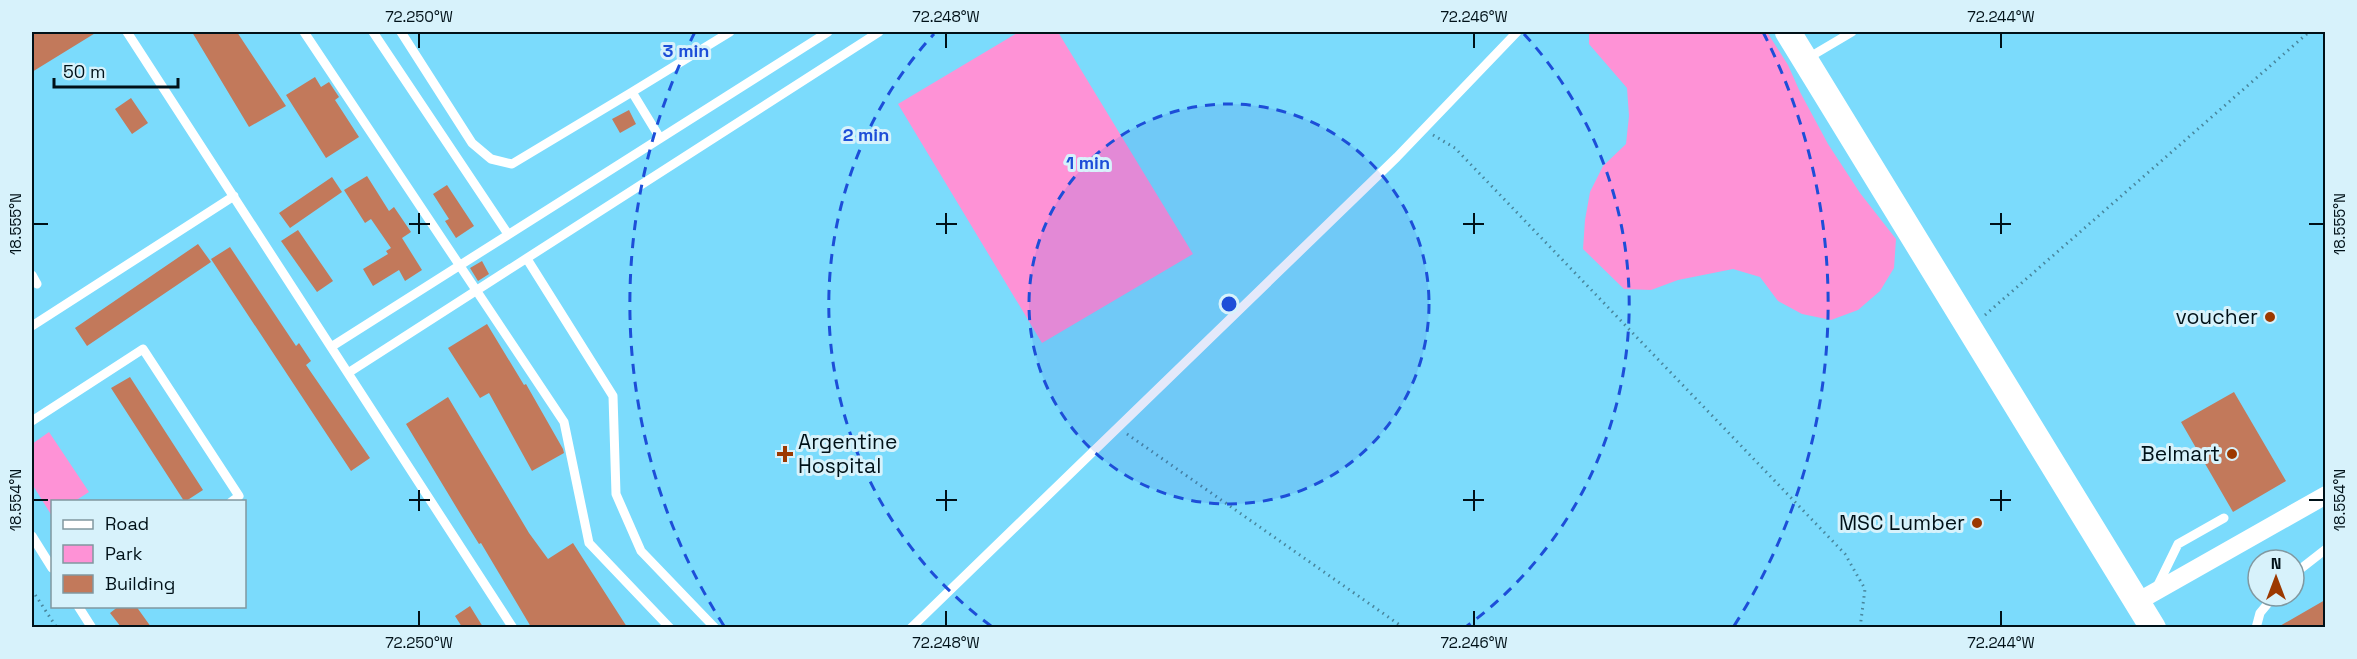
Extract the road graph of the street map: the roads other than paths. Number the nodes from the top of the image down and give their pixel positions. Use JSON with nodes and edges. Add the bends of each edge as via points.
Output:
{"nodes":[{"id":1,"x":127,"y":32,"type":"edge"},
{"id":2,"x":304,"y":32,"type":"edge"},
{"id":3,"x":373,"y":32,"type":"edge"},
{"id":4,"x":401,"y":32,"type":"edge"},
{"id":5,"x":730,"y":32,"type":"edge"},
{"id":6,"x":828,"y":32,"type":"edge"},
{"id":7,"x":879,"y":32,"type":"edge"},
{"id":8,"x":1517,"y":32,"type":"edge"},
{"id":9,"x":1788,"y":32,"type":"edge"},
{"id":10,"x":1852,"y":32,"type":"edge"},
{"id":11,"x":1806,"y":60,"type":"junction"},
{"id":12,"x":632,"y":92,"type":"junction"},
{"id":13,"x":660,"y":138,"type":"junction"},
{"id":14,"x":234,"y":196,"type":"junction"},
{"id":15,"x":508,"y":234,"type":"junction"},
{"id":16,"x":527,"y":259,"type":"junction"},
{"id":17,"x":459,"y":265,"type":"junction"},
{"id":18,"x":32,"y":275,"type":"edge"},
{"id":19,"x":37,"y":284,"type":"dead end"},
{"id":20,"x":476,"y":292,"type":"junction"},
{"id":21,"x":32,"y":326,"type":"edge"},
{"id":22,"x":331,"y":347,"type":"junction"},
{"id":23,"x":348,"y":373,"type":"junction"},
{"id":24,"x":32,"y":421,"type":"edge"},
{"id":25,"x":2325,"y":495,"type":"edge"},
{"id":26,"x":233,"y":500,"type":"edge"},
{"id":27,"x":2224,"y":518,"type":"dead end"},
{"id":28,"x":32,"y":536,"type":"edge"},
{"id":29,"x":2325,"y":549,"type":"edge"},
{"id":30,"x":2306,"y":564,"type":"edge"},
{"id":31,"x":51,"y":566,"type":"edge"},
{"id":32,"x":2146,"y":597,"type":"junction"},
{"id":33,"x":79,"y":608,"type":"edge"},
{"id":34,"x":2264,"y":608,"type":"edge"},
{"id":35,"x":92,"y":627,"type":"edge"},
{"id":36,"x":513,"y":627,"type":"edge"},
{"id":37,"x":670,"y":627,"type":"edge"},
{"id":38,"x":715,"y":627,"type":"edge"},
{"id":39,"x":911,"y":627,"type":"edge"},
{"id":40,"x":2153,"y":627,"type":"edge"},
{"id":41,"x":2256,"y":627,"type":"edge"}],
"edges":[{"from":1,"to":14,"type":"lane"},
{"from":2,"to":17,"type":"lane"},
{"from":3,"to":15,"type":"lane"},
{"from":4,"to":12,"type":"lane","via":[[472,143],[490,159],[512,164]]},
{"from":5,"to":12,"type":"lane"},
{"from":6,"to":13,"type":"lane"},
{"from":7,"to":16,"type":"lane"},
{"from":8,"to":39,"type":"lane","via":[[1424,130]]},
{"from":9,"to":11,"type":"main road"},
{"from":10,"to":11,"type":"lane"},
{"from":11,"to":32,"type":"main road","via":[[1970,328]]},
{"from":12,"to":13,"type":"lane"},
{"from":13,"to":15,"type":"lane"},
{"from":14,"to":21,"type":"lane"},
{"from":14,"to":22,"type":"lane"},
{"from":15,"to":17,"type":"lane"},
{"from":16,"to":20,"type":"lane"},
{"from":16,"to":38,"type":"lane","via":[[613,396],[616,494],[640,551]]},
{"from":17,"to":20,"type":"lane"},
{"from":17,"to":22,"type":"lane"},
{"from":18,"to":19,"type":"lane"},
{"from":20,"to":23,"type":"lane"},
{"from":20,"to":37,"type":"lane","via":[[564,422],[590,543]]},
{"from":22,"to":23,"type":"lane"},
{"from":23,"to":36,"type":"lane"},
{"from":24,"to":26,"type":"lane","via":[[143,349],[239,496]]},
{"from":25,"to":32,"type":"street"},
{"from":27,"to":32,"type":"lane","via":[[2178,544]]},
{"from":28,"to":31,"type":"lane"},
{"from":29,"to":30,"type":"lane"},
{"from":32,"to":40,"type":"main road"},
{"from":33,"to":35,"type":"lane"},
{"from":34,"to":41,"type":"lane"}]}
